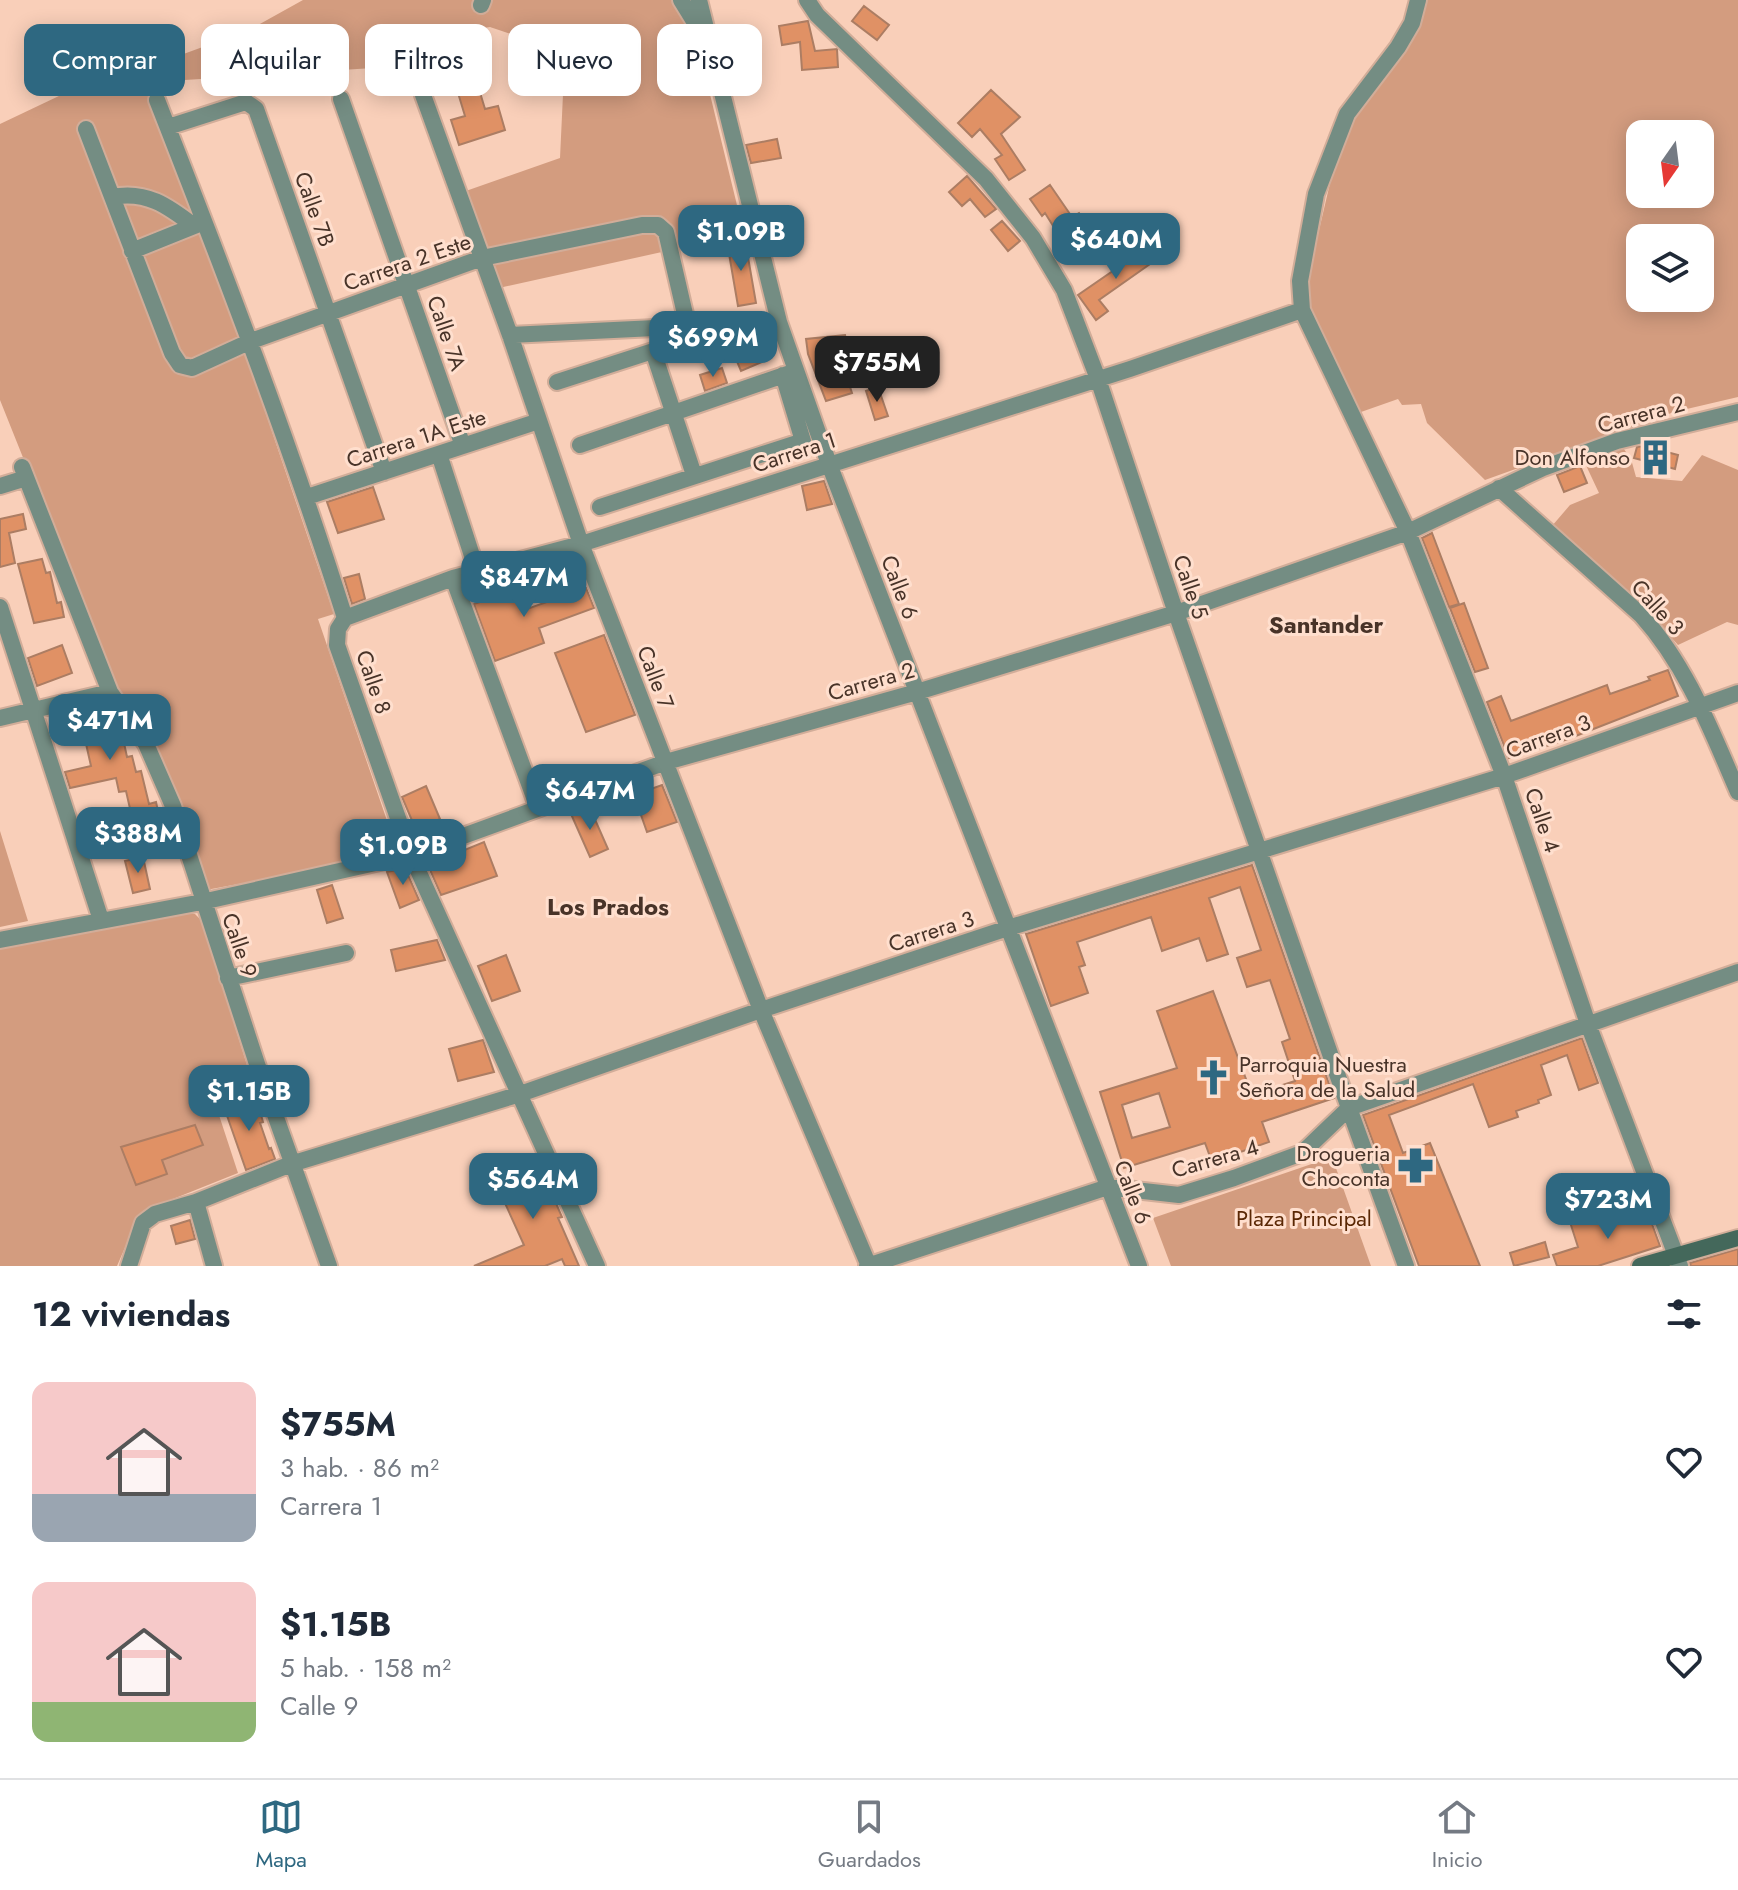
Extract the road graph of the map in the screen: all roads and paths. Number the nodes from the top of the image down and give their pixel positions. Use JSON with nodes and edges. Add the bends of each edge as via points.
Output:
{"nodes":[{"id":1,"x":681,"y":0,"type":"edge"},
{"id":2,"x":699,"y":0,"type":"edge"},
{"id":3,"x":807,"y":0,"type":"edge"},
{"id":4,"x":1418,"y":0,"type":"edge"},
{"id":5,"x":694,"y":24,"type":"edge"},
{"id":6,"x":706,"y":24,"type":"edge"},
{"id":7,"x":423,"y":96,"type":"edge"},
{"id":8,"x":724,"y":96,"type":"edge"},
{"id":9,"x":341,"y":99,"type":"dead end"},
{"id":10,"x":157,"y":100,"type":"dead end"},
{"id":11,"x":168,"y":127,"type":"junction"},
{"id":12,"x":86,"y":129,"type":"dead end"},
{"id":13,"x":112,"y":197,"type":"junction"},
{"id":14,"x":199,"y":224,"type":"junction"},
{"id":15,"x":132,"y":251,"type":"junction"},
{"id":16,"x":482,"y":258,"type":"junction"},
{"id":17,"x":406,"y":285,"type":"junction"},
{"id":18,"x":1302,"y":310,"type":"junction"},
{"id":19,"x":329,"y":313,"type":"junction"},
{"id":20,"x":779,"y":322,"type":"junction"},
{"id":21,"x":688,"y":327,"type":"junction"},
{"id":22,"x":510,"y":335,"type":"junction"},
{"id":23,"x":251,"y":341,"type":"junction"},
{"id":24,"x":789,"y":373,"type":"junction"},
{"id":25,"x":1098,"y":379,"type":"junction"},
{"id":26,"x":557,"y":382,"type":"dead end"},
{"id":27,"x":674,"y":412,"type":"junction"},
{"id":28,"x":1738,"y":412,"type":"edge"},
{"id":29,"x":539,"y":421,"type":"junction"},
{"id":30,"x":580,"y":445,"type":"dead end"},
{"id":31,"x":463,"y":446,"type":"junction"},
{"id":32,"x":439,"y":454,"type":"junction"},
{"id":33,"x":829,"y":464,"type":"junction"},
{"id":34,"x":384,"y":472,"type":"junction"},
{"id":35,"x":694,"y":475,"type":"junction"},
{"id":36,"x":0,"y":486,"type":"edge"},
{"id":37,"x":1499,"y":488,"type":"junction"},
{"id":38,"x":307,"y":497,"type":"junction"},
{"id":39,"x":600,"y":507,"type":"dead end"},
{"id":40,"x":1408,"y":532,"type":"junction"},
{"id":41,"x":581,"y":544,"type":"junction"},
{"id":42,"x":477,"y":571,"type":"junction"},
{"id":43,"x":453,"y":578,"type":"junction"},
{"id":44,"x":0,"y":607,"type":"edge"},
{"id":45,"x":1176,"y":613,"type":"junction"},
{"id":46,"x":345,"y":618,"type":"junction"},
{"id":47,"x":110,"y":692,"type":"junction"},
{"id":48,"x":917,"y":692,"type":"junction"},
{"id":49,"x":1738,"y":693,"type":"edge"},
{"id":50,"x":1700,"y":705,"type":"junction"},
{"id":51,"x":35,"y":711,"type":"junction"},
{"id":52,"x":0,"y":718,"type":"edge"},
{"id":53,"x":666,"y":762,"type":"junction"},
{"id":54,"x":1504,"y":776,"type":"junction"},
{"id":55,"x":1738,"y":792,"type":"edge"},
{"id":56,"x":538,"y":808,"type":"junction"},
{"id":57,"x":1260,"y":849,"type":"junction"},
{"id":58,"x":411,"y":855,"type":"junction"},
{"id":59,"x":202,"y":902,"type":"junction"},
{"id":60,"x":101,"y":920,"type":"junction"},
{"id":61,"x":1008,"y":928,"type":"junction"},
{"id":62,"x":0,"y":940,"type":"edge"},
{"id":63,"x":346,"y":953,"type":"dead end"},
{"id":64,"x":1738,"y":972,"type":"edge"},
{"id":65,"x":228,"y":978,"type":"junction"},
{"id":66,"x":761,"y":1010,"type":"junction"},
{"id":67,"x":1588,"y":1024,"type":"junction"},
{"id":68,"x":520,"y":1094,"type":"junction"},
{"id":69,"x":1349,"y":1108,"type":"junction"},
{"id":70,"x":291,"y":1164,"type":"junction"},
{"id":71,"x":1108,"y":1187,"type":"junction"},
{"id":72,"x":196,"y":1202,"type":"junction"},
{"id":73,"x":1738,"y":1238,"type":"edge"},
{"id":74,"x":1678,"y":1261,"type":"edge"},
{"id":75,"x":129,"y":1266,"type":"edge"},
{"id":76,"x":214,"y":1266,"type":"edge"},
{"id":77,"x":329,"y":1266,"type":"edge"},
{"id":78,"x":597,"y":1266,"type":"edge"},
{"id":79,"x":868,"y":1266,"type":"edge"},
{"id":80,"x":1139,"y":1266,"type":"edge"},
{"id":81,"x":1406,"y":1266,"type":"edge"},
{"id":82,"x":1640,"y":1266,"type":"edge"}],
"edges":[{"from":1,"to":5,"type":"street"},
{"from":2,"to":6,"type":"street","name":"Calle 6"},
{"from":3,"to":25,"type":"street","name":"Calle 5","via":[[986,179],[1033,238],[1064,290]]},
{"from":4,"to":18,"type":"street","via":[[1398,47],[1347,114],[1316,194],[1300,281]]},
{"from":7,"to":16,"type":"street","name":"Calle 7"},
{"from":8,"to":20,"type":"street","name":"Calle 6"},
{"from":9,"to":17,"type":"street","name":"Calle 7A"},
{"from":10,"to":11,"type":"street","name":"Calle 8"},
{"from":11,"to":14,"type":"street","name":"Calle 8"},
{"from":11,"to":19,"type":"street","name":"Calle 7B","via":[[246,102],[256,109]]},
{"from":12,"to":13,"type":"street"},
{"from":13,"to":14,"type":"street","via":[[144,196]]},
{"from":13,"to":15,"type":"street"},
{"from":14,"to":15,"type":"street"},
{"from":14,"to":23,"type":"street","name":"Calle 8"},
{"from":15,"to":23,"type":"street","name":"Carrera 2 Este","via":[[180,365],[192,368]]},
{"from":16,"to":17,"type":"street","name":"Carrera 2 Este"},
{"from":16,"to":21,"type":"street","name":"Carrera 2 Este","via":[[658,225],[666,232]]},
{"from":16,"to":22,"type":"street","name":"Calle 7"},
{"from":17,"to":19,"type":"street","name":"Carrera 2 Este"},
{"from":17,"to":31,"type":"street","name":"Calle 7A"},
{"from":18,"to":25,"type":"street","name":"Carrera 1"},
{"from":18,"to":40,"type":"street","name":"Calle 4"},
{"from":19,"to":23,"type":"street","name":"Carrera 2 Este"},
{"from":19,"to":34,"type":"street","name":"Calle 7B"},
{"from":20,"to":21,"type":"street"},
{"from":20,"to":24,"type":"street","name":"Calle 6"},
{"from":21,"to":22,"type":"street"},
{"from":22,"to":29,"type":"street","name":"Calle 7"},
{"from":23,"to":38,"type":"street","name":"Calle 8"},
{"from":24,"to":27,"type":"street"},
{"from":24,"to":33,"type":"street","name":"Calle 6"},
{"from":24,"to":35,"type":"street","via":[[803,441]]},
{"from":25,"to":33,"type":"street","name":"Carrera 1"},
{"from":25,"to":45,"type":"street","name":"Calle 5"},
{"from":26,"to":27,"type":"street","via":[[653,351]]},
{"from":27,"to":30,"type":"street"},
{"from":27,"to":35,"type":"street"},
{"from":28,"to":37,"type":"street","name":"Carrera 2","via":[[1617,441]]},
{"from":29,"to":31,"type":"street","name":"Carrera 1A Este"},
{"from":29,"to":41,"type":"street","name":"Calle 7"},
{"from":31,"to":32,"type":"street","name":"Carrera 1A Este"},
{"from":32,"to":34,"type":"street","name":"Carrera 1A Este"},
{"from":32,"to":42,"type":"street"},
{"from":33,"to":41,"type":"street","name":"Carrera 1"},
{"from":33,"to":48,"type":"street","name":"Calle 6"},
{"from":34,"to":38,"type":"street","name":"Carrera 1A Este"},
{"from":35,"to":39,"type":"street"},
{"from":36,"to":47,"type":"street","name":"Calle 9","via":[[24,473]]},
{"from":37,"to":40,"type":"street","name":"Carrera 2"},
{"from":37,"to":50,"type":"street","name":"Calle 3","via":[[1641,615]]},
{"from":38,"to":46,"type":"street","name":"Calle 8"},
{"from":40,"to":45,"type":"street","name":"Carrera 2"},
{"from":40,"to":54,"type":"street","name":"Calle 4"},
{"from":41,"to":42,"type":"street","name":"Carrera 1"},
{"from":41,"to":53,"type":"street","name":"Calle 7"},
{"from":42,"to":43,"type":"street","name":"Carrera 1"},
{"from":43,"to":46,"type":"street","name":"Carrera 1"},
{"from":43,"to":56,"type":"street"},
{"from":44,"to":51,"type":"street"},
{"from":45,"to":48,"type":"street","name":"Carrera 2"},
{"from":45,"to":57,"type":"street","name":"Calle 5"},
{"from":46,"to":58,"type":"street","name":"Calle 8","via":[[337,645]]},
{"from":47,"to":51,"type":"street"},
{"from":47,"to":59,"type":"street","name":"Calle 9","via":[[146,744],[173,806]]},
{"from":48,"to":53,"type":"street","name":"Carrera 2"},
{"from":48,"to":61,"type":"street","name":"Calle 6"},
{"from":49,"to":50,"type":"street","name":"Carrera 3"},
{"from":50,"to":54,"type":"street","name":"Carrera 3"},
{"from":50,"to":55,"type":"street","name":"Calle 3"},
{"from":51,"to":52,"type":"street"},
{"from":51,"to":60,"type":"street"},
{"from":53,"to":56,"type":"street","name":"Carrera 2"},
{"from":53,"to":66,"type":"street","name":"Calle 7"},
{"from":54,"to":57,"type":"street","name":"Carrera 3"},
{"from":54,"to":67,"type":"street","name":"Calle 4"},
{"from":56,"to":58,"type":"street","name":"Carrera 2"},
{"from":57,"to":61,"type":"street","name":"Carrera 3"},
{"from":57,"to":69,"type":"street","name":"Calle 5"},
{"from":58,"to":59,"type":"street","name":"Carrera 2"},
{"from":58,"to":68,"type":"street","name":"Calle 8"},
{"from":59,"to":60,"type":"street","name":"Carrera 2"},
{"from":59,"to":65,"type":"street","name":"Calle 9"},
{"from":60,"to":62,"type":"street","name":"Carrera 2"},
{"from":61,"to":66,"type":"street","name":"Carrera 3"},
{"from":61,"to":71,"type":"street","name":"Calle 6"},
{"from":63,"to":65,"type":"street"},
{"from":64,"to":67,"type":"street","name":"Carrera 4"},
{"from":65,"to":70,"type":"street","name":"Calle 9"},
{"from":66,"to":68,"type":"street","name":"Carrera 3"},
{"from":66,"to":79,"type":"street","name":"Calle 7"},
{"from":67,"to":69,"type":"street","name":"Carrera 4"},
{"from":67,"to":74,"type":"street","name":"Calle 4"},
{"from":68,"to":70,"type":"street","name":"Carrera 3"},
{"from":68,"to":78,"type":"street","name":"Calle 8"},
{"from":69,"to":71,"type":"street","name":"Carrera 4","via":[[1302,1153],[1234,1178],[1179,1195]]},
{"from":69,"to":81,"type":"street","name":"Calle 5"},
{"from":70,"to":72,"type":"street","name":"Carrera 3"},
{"from":70,"to":77,"type":"street","name":"Calle 9"},
{"from":71,"to":79,"type":"street","name":"Carrera 4"},
{"from":71,"to":80,"type":"street","name":"Calle 6"},
{"from":72,"to":75,"type":"street","name":"Carrera 3","via":[[143,1223]]},
{"from":72,"to":76,"type":"street"},
{"from":73,"to":74,"type":"street"},
{"from":74,"to":82,"type":"street"}]}
